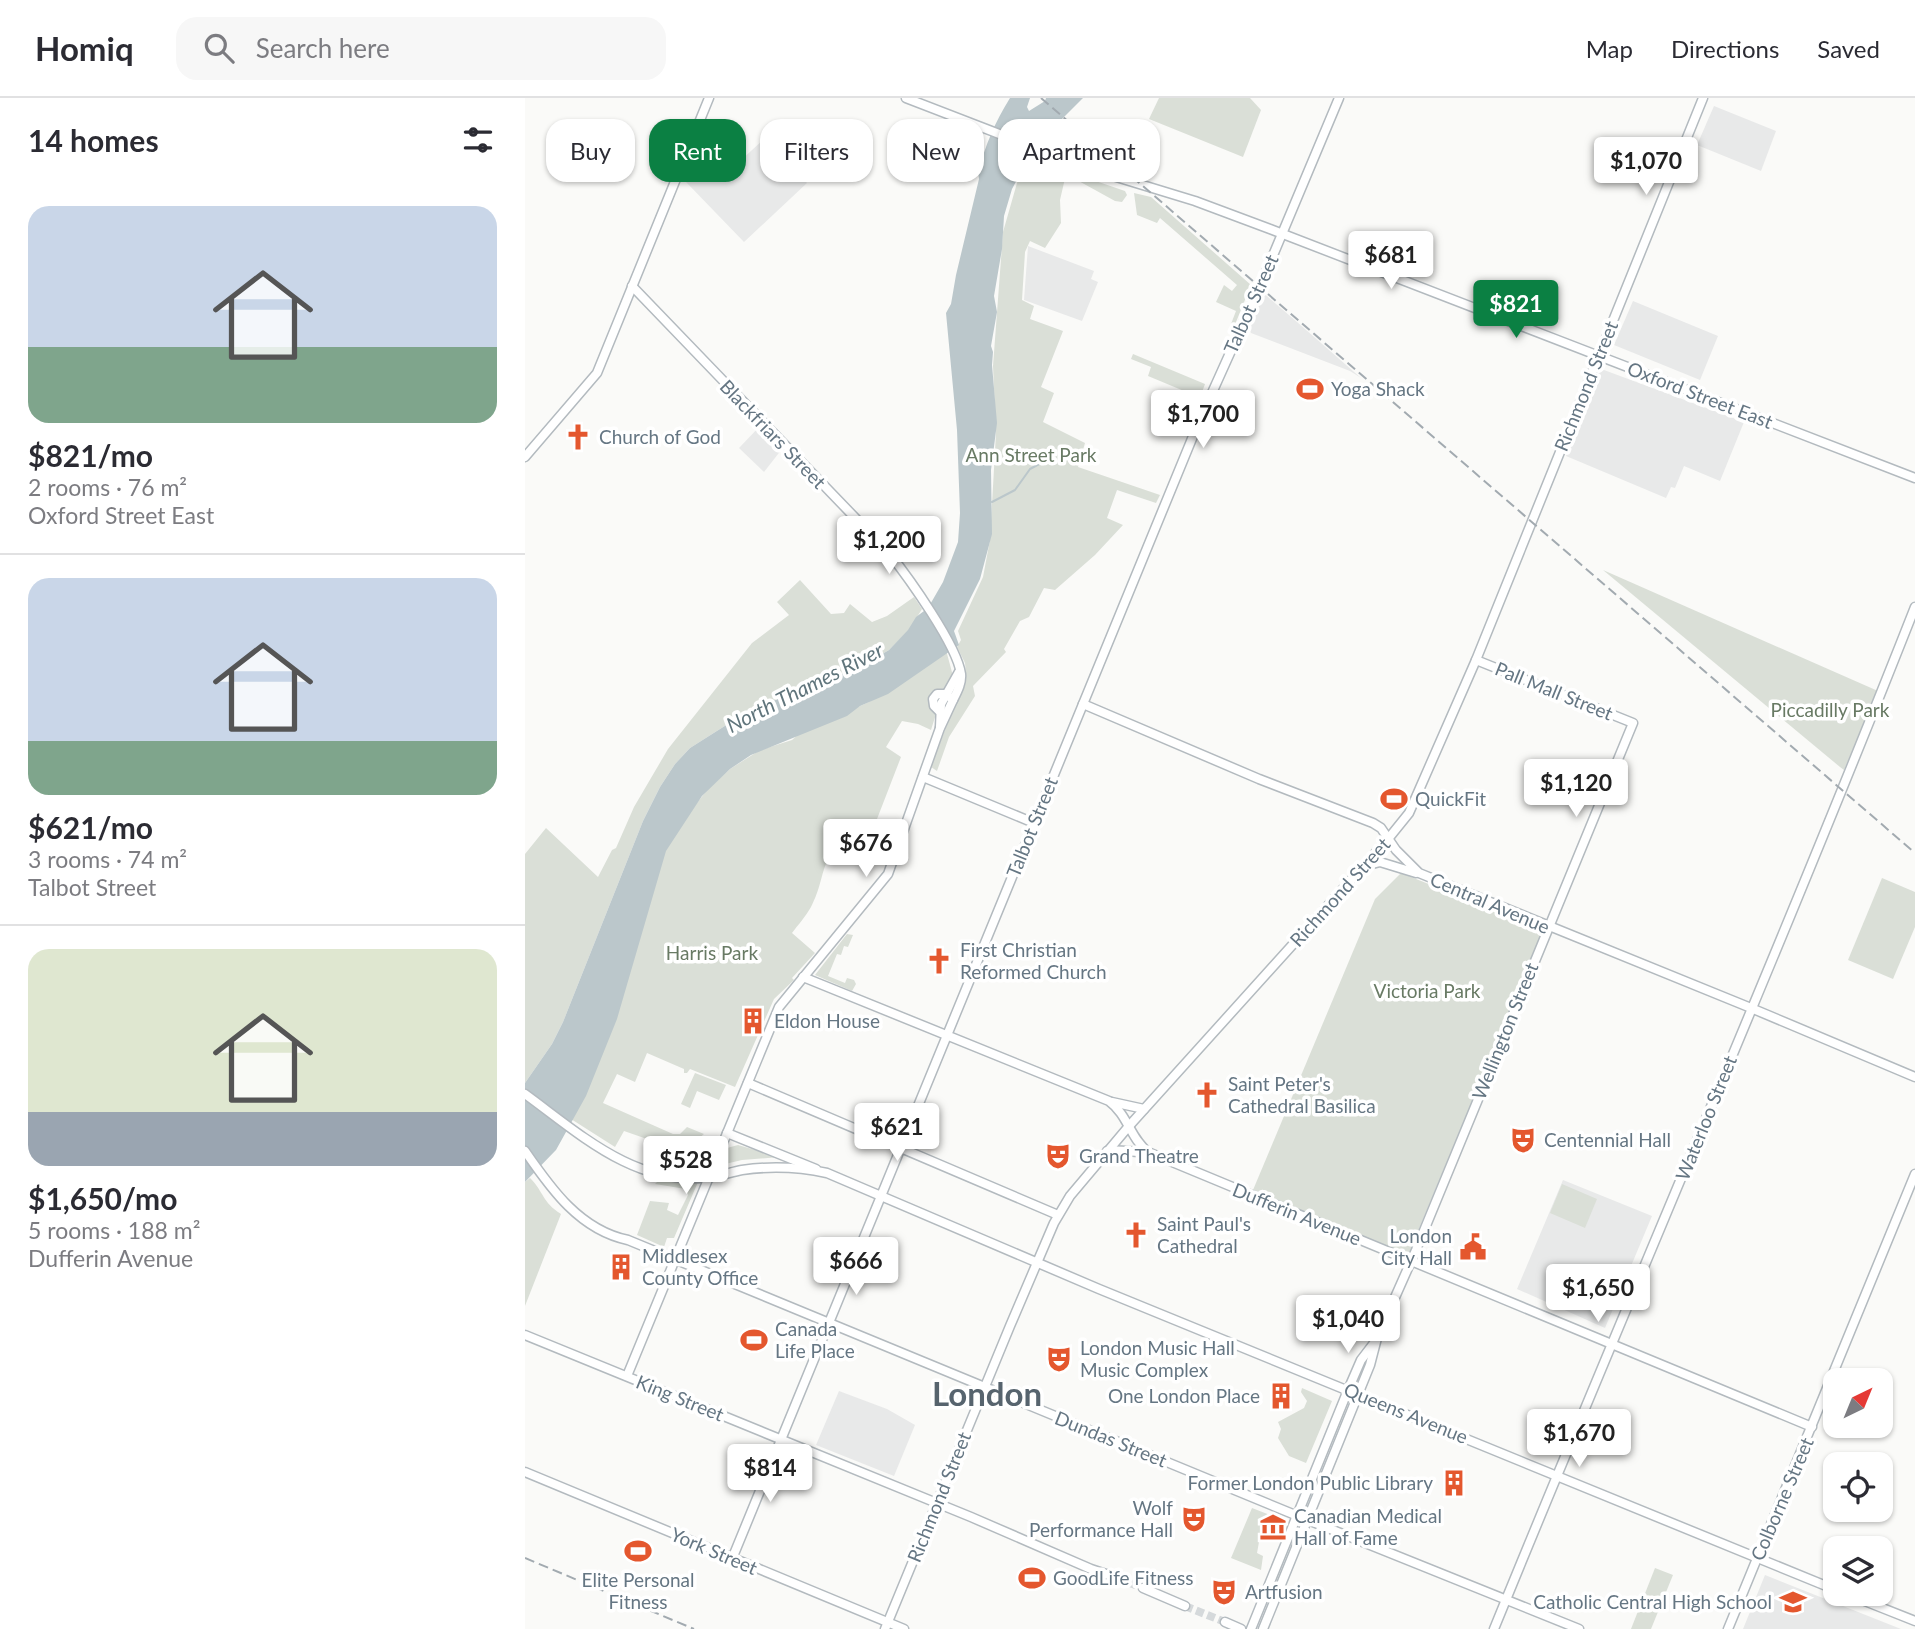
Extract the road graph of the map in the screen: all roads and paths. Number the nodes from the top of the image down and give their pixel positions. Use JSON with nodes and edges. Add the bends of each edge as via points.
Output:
{"nodes":[{"id":1,"x":906,"y":98,"type":"edge"},
{"id":2,"x":1339,"y":98,"type":"edge"},
{"id":3,"x":1703,"y":98,"type":"edge"},
{"id":4,"x":708,"y":99,"type":"edge"},
{"id":5,"x":1282,"y":233,"type":"junction"},
{"id":6,"x":632,"y":286,"type":"junction"},
{"id":7,"x":1598,"y":356,"type":"junction"},
{"id":8,"x":525,"y":457,"type":"edge"},
{"id":9,"x":1915,"y":478,"type":"edge"},
{"id":10,"x":1915,"y":607,"type":"edge"},
{"id":11,"x":1476,"y":660,"type":"junction"},
{"id":12,"x":960,"y":669,"type":"junction"},
{"id":13,"x":946,"y":694,"type":"junction"},
{"id":14,"x":953,"y":700,"type":"junction"},
{"id":15,"x":1083,"y":704,"type":"junction"},
{"id":16,"x":1633,"y":723,"type":"joint"},
{"id":17,"x":940,"y":728,"type":"junction"},
{"id":18,"x":923,"y":777,"type":"junction"},
{"id":19,"x":1034,"y":824,"type":"junction"},
{"id":20,"x":1388,"y":839,"type":"junction"},
{"id":21,"x":1364,"y":866,"type":"junction"},
{"id":22,"x":1419,"y":873,"type":"junction"},
{"id":23,"x":1548,"y":928,"type":"junction"},
{"id":24,"x":803,"y":977,"type":"junction"},
{"id":25,"x":1751,"y":1008,"type":"junction"},
{"id":26,"x":946,"y":1034,"type":"junction"},
{"id":27,"x":1915,"y":1077,"type":"edge"},
{"id":28,"x":748,"y":1083,"type":"junction"},
{"id":29,"x":525,"y":1094,"type":"edge"},
{"id":30,"x":1109,"y":1101,"type":"junction"},
{"id":31,"x":1144,"y":1109,"type":"junction"},
{"id":32,"x":1129,"y":1126,"type":"junction"},
{"id":33,"x":727,"y":1133,"type":"junction"},
{"id":34,"x":900,"y":1148,"type":"junction"},
{"id":35,"x":525,"y":1151,"type":"edge"},
{"id":36,"x":1107,"y":1151,"type":"junction"},
{"id":37,"x":1148,"y":1152,"type":"junction"},
{"id":38,"x":821,"y":1172,"type":"junction"},
{"id":39,"x":1915,"y":1174,"type":"edge"},
{"id":40,"x":708,"y":1177,"type":"junction"},
{"id":41,"x":881,"y":1196,"type":"junction"},
{"id":42,"x":1058,"y":1215,"type":"junction"},
{"id":43,"x":676,"y":1260,"type":"junction"},
{"id":44,"x":1038,"y":1262,"type":"junction"},
{"id":45,"x":1411,"y":1262,"type":"junction"},
{"id":46,"x":829,"y":1323,"type":"junction"},
{"id":47,"x":525,"y":1335,"type":"edge"},
{"id":48,"x":1377,"y":1338,"type":"junction"},
{"id":49,"x":1609,"y":1344,"type":"junction"},
{"id":50,"x":627,"y":1376,"type":"junction"},
{"id":51,"x":985,"y":1388,"type":"junction"},
{"id":52,"x":1349,"y":1390,"type":"junction"},
{"id":53,"x":1359,"y":1394,"type":"junction"},
{"id":54,"x":1812,"y":1427,"type":"junction"},
{"id":55,"x":780,"y":1439,"type":"junction"},
{"id":56,"x":525,"y":1472,"type":"edge"},
{"id":57,"x":1556,"y":1476,"type":"junction"},
{"id":58,"x":937,"y":1503,"type":"junction"},
{"id":59,"x":1297,"y":1515,"type":"junction"},
{"id":60,"x":1307,"y":1520,"type":"junction"},
{"id":61,"x":732,"y":1559,"type":"junction"},
{"id":62,"x":1757,"y":1559,"type":"junction"},
{"id":63,"x":1106,"y":1574,"type":"tunnel mouth"},
{"id":64,"x":1823,"y":1585,"type":"edge"},
{"id":65,"x":1143,"y":1588,"type":"tunnel mouth"},
{"id":66,"x":1505,"y":1600,"type":"junction"},
{"id":67,"x":1185,"y":1606,"type":"tunnel mouth"},
{"id":68,"x":1877,"y":1606,"type":"edge"},
{"id":69,"x":1915,"y":1621,"type":"edge"},
{"id":70,"x":1225,"y":1622,"type":"dead end"},
{"id":71,"x":886,"y":1626,"type":"edge"},
{"id":72,"x":904,"y":1629,"type":"edge"},
{"id":73,"x":1241,"y":1629,"type":"edge"},
{"id":74,"x":1251,"y":1629,"type":"edge"},
{"id":75,"x":1263,"y":1629,"type":"edge"},
{"id":76,"x":1493,"y":1629,"type":"edge"},
{"id":77,"x":1579,"y":1629,"type":"edge"},
{"id":78,"x":1728,"y":1629,"type":"edge"}],
"edges":[{"from":1,"to":5,"type":"street","name":"Oxford Street East","via":[[1090,169]]},
{"from":2,"to":5,"type":"street","name":"Talbot Street"},
{"from":3,"to":7,"type":"street","name":"Richmond Street"},
{"from":4,"to":6,"type":"street"},
{"from":5,"to":7,"type":"street","name":"Oxford Street East"},
{"from":5,"to":15,"type":"street","name":"Talbot Street"},
{"from":6,"to":8,"type":"street","via":[[597,373]]},
{"from":6,"to":12,"type":"street","name":"Blackfriars Street","via":[[889,553],[925,603]]},
{"from":7,"to":9,"type":"street","name":"Oxford Street East"},
{"from":7,"to":11,"type":"street","name":"Richmond Street"},
{"from":10,"to":25,"type":"street","name":"Waterloo Street"},
{"from":11,"to":16,"type":"street","name":"Pall Mall Street"},
{"from":11,"to":20,"type":"street","name":"Richmond Street","via":[[1409,813]]},
{"from":12,"to":13,"type":"street"},
{"from":12,"to":14,"type":"street","via":[[961,681]]},
{"from":13,"to":14,"type":"street"},
{"from":13,"to":17,"type":"street","via":[[933,699]]},
{"from":14,"to":17,"type":"street"},
{"from":15,"to":19,"type":"street","name":"Talbot Street"},
{"from":15,"to":20,"type":"street","name":"Central Avenue","via":[[1373,823]]},
{"from":16,"to":23,"type":"street","name":"Wellington Street"},
{"from":17,"to":18,"type":"street"},
{"from":18,"to":19,"type":"street"},
{"from":18,"to":24,"type":"street","via":[[885,878]]},
{"from":19,"to":26,"type":"street","name":"Talbot Street"},
{"from":20,"to":21,"type":"street","name":"Richmond Street"},
{"from":20,"to":22,"type":"street","name":"Central Avenue"},
{"from":21,"to":22,"type":"street","via":[[1380,862]]},
{"from":21,"to":31,"type":"street","name":"Richmond Street"},
{"from":22,"to":23,"type":"street","name":"Central Avenue"},
{"from":23,"to":25,"type":"street","name":"Central Avenue"},
{"from":23,"to":45,"type":"street","name":"Wellington Street"},
{"from":24,"to":26,"type":"street"},
{"from":24,"to":28,"type":"street","via":[[779,1007]]},
{"from":25,"to":27,"type":"street","name":"Central Avenue"},
{"from":25,"to":49,"type":"street","name":"Waterloo Street"},
{"from":26,"to":30,"type":"street"},
{"from":26,"to":34,"type":"street","name":"Talbot Street"},
{"from":28,"to":33,"type":"street"},
{"from":28,"to":34,"type":"street"},
{"from":29,"to":40,"type":"street","name":"Queens Avenue","via":[[613,1158],[658,1174]]},
{"from":30,"to":31,"type":"street"},
{"from":30,"to":32,"type":"street"},
{"from":31,"to":32,"type":"street","name":"Richmond Street"},
{"from":32,"to":36,"type":"street","name":"Richmond Street"},
{"from":32,"to":37,"type":"street"},
{"from":33,"to":38,"type":"street","name":"Queens Avenue"},
{"from":33,"to":40,"type":"street"},
{"from":34,"to":41,"type":"street","name":"Talbot Street"},
{"from":34,"to":42,"type":"street"},
{"from":35,"to":43,"type":"street","name":"Dundas Street","via":[[574,1211],[599,1229]]},
{"from":36,"to":37,"type":"street"},
{"from":36,"to":42,"type":"street","name":"Richmond Street"},
{"from":37,"to":45,"type":"street","name":"Dufferin Avenue"},
{"from":38,"to":40,"type":"street","name":"Queens Avenue","via":[[779,1167]]},
{"from":38,"to":41,"type":"street","name":"Queens Avenue"},
{"from":39,"to":54,"type":"street","name":"Colborne Street"},
{"from":40,"to":43,"type":"street"},
{"from":41,"to":44,"type":"street","name":"Queens Avenue"},
{"from":41,"to":46,"type":"street","name":"Talbot Street"},
{"from":42,"to":44,"type":"street","name":"Richmond Street"},
{"from":43,"to":46,"type":"street","name":"Dundas Street"},
{"from":43,"to":50,"type":"street"},
{"from":44,"to":51,"type":"street","name":"Richmond Street"},
{"from":44,"to":52,"type":"street","name":"Queens Avenue"},
{"from":45,"to":48,"type":"street","name":"Wellington Street"},
{"from":45,"to":49,"type":"street","name":"Dufferin Avenue"},
{"from":46,"to":51,"type":"street","name":"Dundas Street"},
{"from":46,"to":55,"type":"street","name":"Talbot Street"},
{"from":47,"to":50,"type":"street","name":"King Street"},
{"from":48,"to":52,"type":"street","name":"Wellington Street","via":[[1361,1360]]},
{"from":48,"to":53,"type":"street","name":"Wellington Street"},
{"from":49,"to":54,"type":"street","name":"Dufferin Avenue"},
{"from":49,"to":57,"type":"street","name":"Waterloo Street"},
{"from":50,"to":55,"type":"street","name":"King Street"},
{"from":51,"to":58,"type":"street","name":"Richmond Street"},
{"from":51,"to":59,"type":"street","name":"Dundas Street"},
{"from":52,"to":53,"type":"street","name":"Queens Avenue"},
{"from":52,"to":59,"type":"street","name":"Wellington Street"},
{"from":53,"to":57,"type":"street","name":"Queens Avenue"},
{"from":53,"to":60,"type":"street","name":"Wellington Street"},
{"from":54,"to":62,"type":"street","name":"Colborne Street"},
{"from":55,"to":58,"type":"street","name":"King Street"},
{"from":55,"to":61,"type":"street","name":"Talbot Street"},
{"from":56,"to":61,"type":"street","name":"York Street"},
{"from":57,"to":62,"type":"street","name":"Queens Avenue"},
{"from":57,"to":66,"type":"street","name":"Waterloo Street"},
{"from":58,"to":63,"type":"street","name":"King Street"},
{"from":58,"to":71,"type":"street","name":"Richmond Street"},
{"from":59,"to":60,"type":"street","name":"Dundas Street"},
{"from":59,"to":74,"type":"street","name":"Wellington Street"},
{"from":60,"to":66,"type":"street","name":"Dundas Street"},
{"from":60,"to":75,"type":"street","name":"Wellington Street"},
{"from":61,"to":71,"type":"street","name":"York Street"},
{"from":62,"to":64,"type":"street","name":"Queens Avenue"},
{"from":62,"to":78,"type":"street","name":"Colborne Street"},
{"from":65,"to":67,"type":"street"},
{"from":66,"to":76,"type":"street","name":"Waterloo Street"},
{"from":66,"to":77,"type":"street","name":"Dundas Street"},
{"from":68,"to":69,"type":"street"},
{"from":70,"to":73,"type":"street"},
{"from":71,"to":72,"type":"street","name":"York Street"}]}
